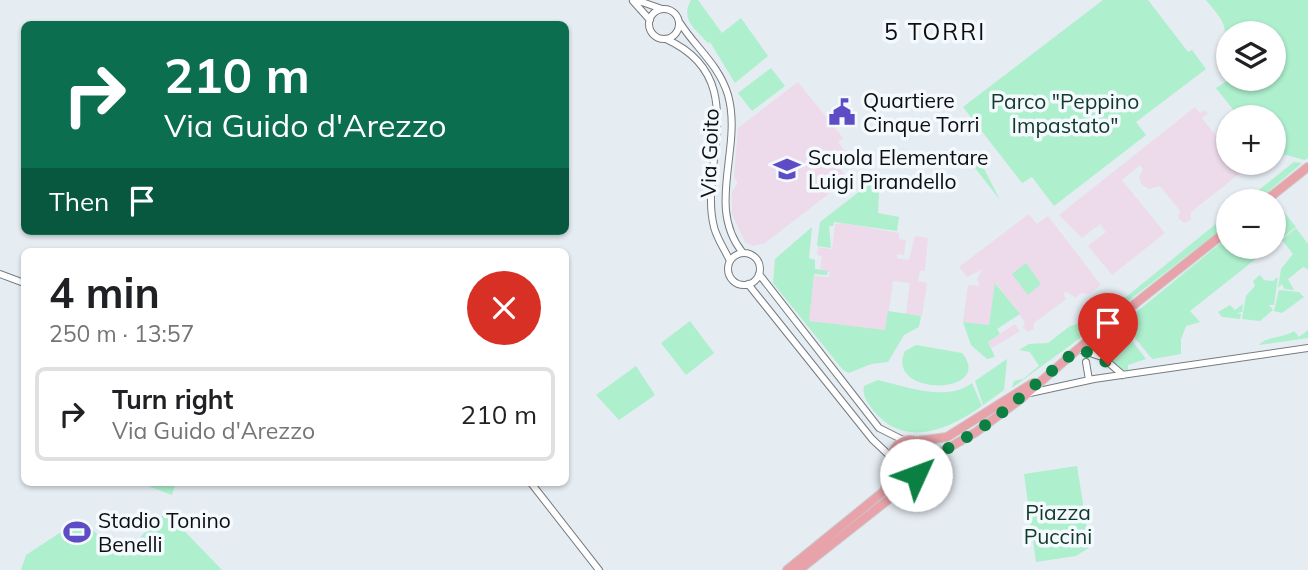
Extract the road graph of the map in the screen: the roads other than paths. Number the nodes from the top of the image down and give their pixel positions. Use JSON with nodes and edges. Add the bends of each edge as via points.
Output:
{"nodes":[{"id":1,"x":634,"y":0,"type":"edge"},
{"id":2,"x":662,"y":9,"type":"junction"},
{"id":3,"x":650,"y":20,"type":"junction"},
{"id":4,"x":680,"y":23,"type":"junction"},
{"id":5,"x":666,"y":39,"type":"junction"},
{"id":6,"x":1308,"y":167,"type":"edge"},
{"id":7,"x":1280,"y":189,"type":"edge"},
{"id":8,"x":1216,"y":239,"type":"edge"},
{"id":9,"x":743,"y":253,"type":"junction"},
{"id":10,"x":730,"y":261,"type":"junction"},
{"id":11,"x":0,"y":274,"type":"edge"},
{"id":12,"x":759,"y":274,"type":"junction"},
{"id":13,"x":21,"y":282,"type":"edge"},
{"id":14,"x":748,"y":284,"type":"junction"},
{"id":15,"x":1104,"y":328,"type":"junction"},
{"id":16,"x":1253,"y":346,"type":"dead end"},
{"id":17,"x":1308,"y":348,"type":"edge"},
{"id":18,"x":1078,"y":349,"type":"junction"},
{"id":19,"x":1255,"y":356,"type":"junction"},
{"id":20,"x":1102,"y":357,"type":"junction"},
{"id":21,"x":1086,"y":362,"type":"dead end"},
{"id":22,"x":1123,"y":375,"type":"junction"},
{"id":23,"x":1045,"y":377,"type":"junction"},
{"id":24,"x":1089,"y":380,"type":"junction"},
{"id":25,"x":1022,"y":398,"type":"junction"},
{"id":26,"x":903,"y":440,"type":"junction"},
{"id":27,"x":918,"y":441,"type":"junction"},
{"id":28,"x":892,"y":460,"type":"junction"},
{"id":29,"x":928,"y":460,"type":"junction"},
{"id":30,"x":910,"y":476,"type":"junction"},
{"id":31,"x":533,"y":486,"type":"edge"},
{"id":32,"x":598,"y":570,"type":"edge"},
{"id":33,"x":787,"y":570,"type":"edge"},
{"id":34,"x":799,"y":570,"type":"edge"}],
"edges":[{"from":1,"to":2,"type":"street"},
{"from":1,"to":3,"type":"street"},
{"from":2,"to":3,"type":"street"},
{"from":2,"to":4,"type":"street","via":[[674,12]]},
{"from":3,"to":5,"type":"street","via":[[652,34]]},
{"from":4,"to":5,"type":"street"},
{"from":4,"to":9,"type":"street","name":"Via Goito","via":[[718,72],[728,96],[731,120],[725,213]]},
{"from":5,"to":10,"type":"street","name":"Via Goito","via":[[694,59],[708,77],[716,99],[719,117],[712,210]]},
{"from":6,"to":7,"type":"main road"},
{"from":8,"to":15,"type":"main road"},
{"from":9,"to":10,"type":"street"},
{"from":9,"to":12,"type":"street","name":"Via Goito","via":[[756,258]]},
{"from":10,"to":14,"type":"street","name":"Via Goito","via":[[731,277],[738,284]]},
{"from":11,"to":13,"type":"street"},
{"from":12,"to":14,"type":"street"},
{"from":12,"to":26,"type":"street","name":"Via Goito","via":[[879,428]]},
{"from":14,"to":28,"type":"street","name":"Via Goito"},
{"from":15,"to":18,"type":"main road"},
{"from":15,"to":20,"type":"street"},
{"from":16,"to":19,"type":"street"},
{"from":17,"to":19,"type":"street"},
{"from":18,"to":20,"type":"street"},
{"from":18,"to":23,"type":"main road"},
{"from":19,"to":22,"type":"street"},
{"from":20,"to":22,"type":"street"},
{"from":21,"to":24,"type":"street"},
{"from":22,"to":24,"type":"street"},
{"from":23,"to":25,"type":"main road"},
{"from":23,"to":27,"type":"main road","via":[[947,437]]},
{"from":24,"to":25,"type":"street"},
{"from":25,"to":29,"type":"main road"},
{"from":26,"to":27,"type":"main road"},
{"from":26,"to":28,"type":"main road","via":[[895,447]]},
{"from":27,"to":29,"type":"main road"},
{"from":28,"to":30,"type":"main road","via":[[899,473]]},
{"from":28,"to":33,"type":"main road","via":[[883,492]]},
{"from":29,"to":30,"type":"main road","via":[[920,473]]},
{"from":30,"to":34,"type":"main road","via":[[889,499]]},
{"from":31,"to":32,"type":"street"}]}
